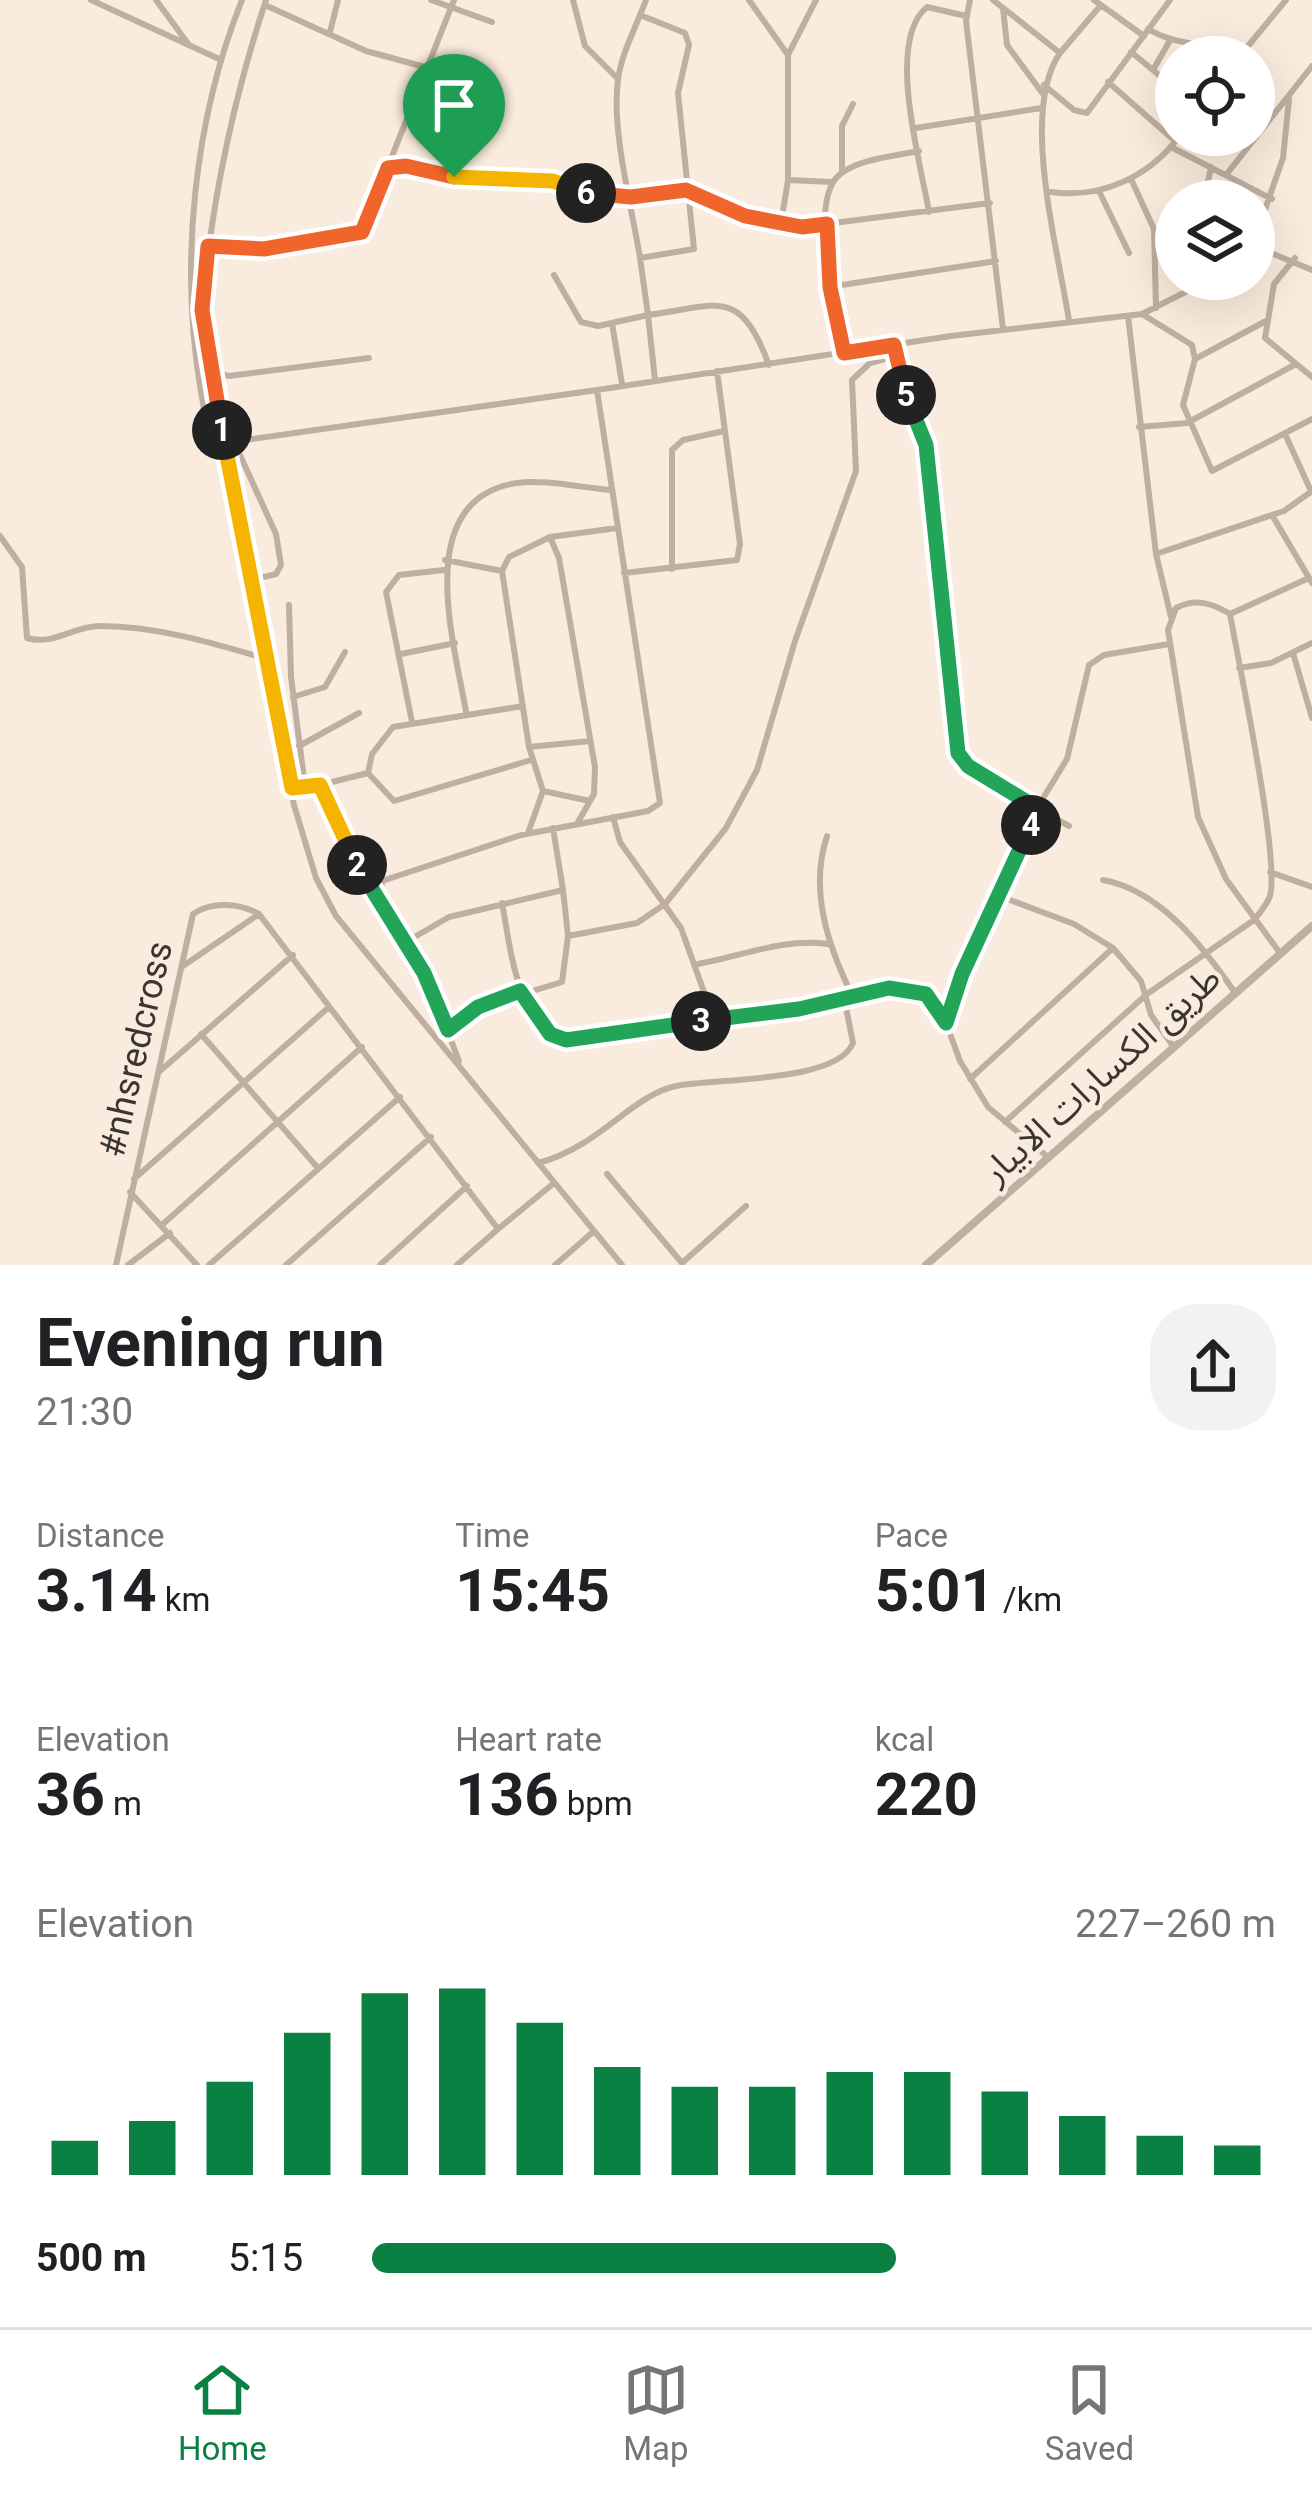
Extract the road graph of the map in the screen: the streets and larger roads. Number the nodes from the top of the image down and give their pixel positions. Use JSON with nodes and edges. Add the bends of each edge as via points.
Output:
{"nodes":[{"id":1,"x":91,"y":0,"type":"edge"},
{"id":2,"x":156,"y":0,"type":"edge"},
{"id":3,"x":242,"y":0,"type":"edge"},
{"id":4,"x":338,"y":0,"type":"edge"},
{"id":5,"x":430,"y":0,"type":"edge"},
{"id":6,"x":573,"y":0,"type":"edge"},
{"id":7,"x":646,"y":0,"type":"edge"},
{"id":8,"x":749,"y":0,"type":"edge"},
{"id":9,"x":816,"y":0,"type":"edge"},
{"id":10,"x":970,"y":0,"type":"edge"},
{"id":11,"x":993,"y":0,"type":"edge"},
{"id":12,"x":1170,"y":0,"type":"edge"},
{"id":13,"x":1286,"y":0,"type":"edge"},
{"id":14,"x":266,"y":2,"type":"edge"},
{"id":15,"x":1098,"y":2,"type":"edge"},
{"id":16,"x":452,"y":4,"type":"edge"},
{"id":17,"x":1003,"y":8,"type":"junction"},
{"id":18,"x":640,"y":15,"type":"junction"},
{"id":19,"x":966,"y":16,"type":"junction"},
{"id":20,"x":492,"y":22,"type":"dead end"},
{"id":21,"x":1146,"y":32,"type":"junction"},
{"id":22,"x":330,"y":33,"type":"junction"},
{"id":23,"x":1155,"y":36,"type":"edge"},
{"id":24,"x":1256,"y":36,"type":"edge"},
{"id":25,"x":190,"y":46,"type":"junction"},
{"id":26,"x":1131,"y":52,"type":"junction"},
{"id":27,"x":1060,"y":53,"type":"junction"},
{"id":28,"x":788,"y":55,"type":"junction"},
{"id":29,"x":219,"y":59,"type":"junction"},
{"id":30,"x":428,"y":66,"type":"junction"},
{"id":31,"x":1155,"y":66,"type":"edge"},
{"id":32,"x":1312,"y":67,"type":"edge"},
{"id":33,"x":1152,"y":71,"type":"junction"},
{"id":34,"x":1155,"y":73,"type":"edge"},
{"id":35,"x":618,"y":79,"type":"junction"},
{"id":36,"x":1108,"y":82,"type":"junction"},
{"id":37,"x":1044,"y":90,"type":"junction"},
{"id":38,"x":480,"y":93,"type":"dead end"},
{"id":39,"x":1289,"y":99,"type":"junction"},
{"id":40,"x":853,"y":104,"type":"dead end"},
{"id":41,"x":1041,"y":108,"type":"junction"},
{"id":42,"x":977,"y":117,"type":"junction"},
{"id":43,"x":1155,"y":123,"type":"edge"},
{"id":44,"x":916,"y":128,"type":"junction"},
{"id":45,"x":920,"y":151,"type":"junction"},
{"id":46,"x":1158,"y":156,"type":"edge"},
{"id":47,"x":1196,"y":156,"type":"edge"},
{"id":48,"x":1211,"y":167,"type":"junction"},
{"id":49,"x":388,"y":168,"type":"junction"},
{"id":50,"x":842,"y":172,"type":"junction"},
{"id":51,"x":1226,"y":175,"type":"junction"},
{"id":52,"x":1131,"y":179,"type":"junction"},
{"id":53,"x":788,"y":180,"type":"junction"},
{"id":54,"x":1208,"y":180,"type":"edge"},
{"id":55,"x":1236,"y":180,"type":"edge"},
{"id":56,"x":832,"y":182,"type":"junction"},
{"id":57,"x":1275,"y":188,"type":"edge"},
{"id":58,"x":686,"y":190,"type":"junction"},
{"id":59,"x":1099,"y":191,"type":"junction"},
{"id":60,"x":1051,"y":192,"type":"junction"},
{"id":61,"x":631,"y":197,"type":"junction"},
{"id":62,"x":990,"y":202,"type":"junction"},
{"id":63,"x":929,"y":213,"type":"junction"},
{"id":64,"x":781,"y":223,"type":"junction"},
{"id":65,"x":827,"y":224,"type":"junction"},
{"id":66,"x":1154,"y":240,"type":"joint"},
{"id":67,"x":208,"y":246,"type":"junction"},
{"id":68,"x":1275,"y":251,"type":"edge"},
{"id":69,"x":1129,"y":253,"type":"dead end"},
{"id":70,"x":640,"y":258,"type":"junction"},
{"id":71,"x":1295,"y":259,"type":"junction"},
{"id":72,"x":996,"y":261,"type":"junction"},
{"id":73,"x":1312,"y":270,"type":"edge"},
{"id":74,"x":554,"y":275,"type":"dead end"},
{"id":75,"x":830,"y":287,"type":"junction"},
{"id":76,"x":1172,"y":300,"type":"edge"},
{"id":77,"x":1156,"y":309,"type":"junction"},
{"id":78,"x":1142,"y":314,"type":"junction"},
{"id":79,"x":648,"y":315,"type":"junction"},
{"id":80,"x":1128,"y":316,"type":"junction"},
{"id":81,"x":1268,"y":320,"type":"junction"},
{"id":82,"x":1069,"y":321,"type":"junction"},
{"id":83,"x":611,"y":323,"type":"junction"},
{"id":84,"x":1003,"y":330,"type":"junction"},
{"id":85,"x":894,"y":345,"type":"junction"},
{"id":86,"x":844,"y":353,"type":"junction"},
{"id":87,"x":896,"y":356,"type":"junction"},
{"id":88,"x":369,"y":358,"type":"dead end"},
{"id":89,"x":1195,"y":359,"type":"junction"},
{"id":90,"x":1296,"y":364,"type":"junction"},
{"id":91,"x":770,"y":365,"type":"junction"},
{"id":92,"x":717,"y":371,"type":"junction"},
{"id":93,"x":210,"y":372,"type":"junction"},
{"id":94,"x":1312,"y":377,"type":"edge"},
{"id":95,"x":656,"y":380,"type":"junction"},
{"id":96,"x":622,"y":386,"type":"junction"},
{"id":97,"x":597,"y":390,"type":"junction"},
{"id":98,"x":1312,"y":419,"type":"edge"},
{"id":99,"x":1187,"y":423,"type":"junction"},
{"id":100,"x":1139,"y":427,"type":"junction"},
{"id":101,"x":724,"y":430,"type":"junction"},
{"id":102,"x":1285,"y":434,"type":"junction"},
{"id":103,"x":229,"y":443,"type":"junction"},
{"id":104,"x":230,"y":470,"type":"junction"},
{"id":105,"x":611,"y":490,"type":"junction"},
{"id":106,"x":1311,"y":491,"type":"edge"},
{"id":107,"x":1272,"y":515,"type":"junction"},
{"id":108,"x":616,"y":528,"type":"junction"},
{"id":109,"x":0,"y":536,"type":"edge"},
{"id":110,"x":550,"y":537,"type":"junction"},
{"id":111,"x":1156,"y":554,"type":"junction"},
{"id":112,"x":444,"y":565,"type":"junction"},
{"id":113,"x":672,"y":569,"type":"junction"},
{"id":114,"x":502,"y":571,"type":"junction"},
{"id":115,"x":624,"y":574,"type":"junction"},
{"id":116,"x":251,"y":580,"type":"junction"},
{"id":117,"x":1311,"y":580,"type":"edge"},
{"id":118,"x":289,"y":605,"type":"dead end"},
{"id":119,"x":1230,"y":614,"type":"junction"},
{"id":120,"x":1171,"y":617,"type":"junction"},
{"id":121,"x":455,"y":643,"type":"junction"},
{"id":122,"x":1312,"y":643,"type":"edge"},
{"id":123,"x":1169,"y":644,"type":"junction"},
{"id":124,"x":345,"y":652,"type":"dead end"},
{"id":125,"x":1293,"y":653,"type":"junction"},
{"id":126,"x":401,"y":654,"type":"junction"},
{"id":127,"x":267,"y":659,"type":"junction"},
{"id":128,"x":1239,"y":668,"type":"junction"},
{"id":129,"x":293,"y":697,"type":"junction"},
{"id":130,"x":524,"y":706,"type":"junction"},
{"id":131,"x":466,"y":712,"type":"junction"},
{"id":132,"x":359,"y":713,"type":"dead end"},
{"id":133,"x":1312,"y":718,"type":"edge"},
{"id":134,"x":412,"y":723,"type":"junction"},
{"id":135,"x":590,"y":741,"type":"junction"},
{"id":136,"x":299,"y":746,"type":"junction"},
{"id":137,"x":529,"y":747,"type":"junction"},
{"id":138,"x":531,"y":760,"type":"junction"},
{"id":139,"x":368,"y":773,"type":"junction"},
{"id":140,"x":320,"y":785,"type":"junction"},
{"id":141,"x":305,"y":786,"type":"junction"},
{"id":142,"x":292,"y":788,"type":"junction"},
{"id":143,"x":543,"y":791,"type":"junction"},
{"id":144,"x":590,"y":801,"type":"junction"},
{"id":145,"x":1037,"y":808,"type":"junction"},
{"id":146,"x":613,"y":817,"type":"junction"},
{"id":147,"x":578,"y":822,"type":"junction"},
{"id":148,"x":1069,"y":826,"type":"dead end"},
{"id":149,"x":553,"y":828,"type":"junction"},
{"id":150,"x":528,"y":833,"type":"junction"},
{"id":151,"x":827,"y":836,"type":"dead end"},
{"id":152,"x":1270,"y":872,"type":"junction"},
{"id":153,"x":1312,"y":874,"type":"edge"},
{"id":154,"x":1103,"y":880,"type":"dead end"},
{"id":155,"x":1301,"y":882,"type":"junction"},
{"id":156,"x":1312,"y":887,"type":"edge"},
{"id":157,"x":563,"y":890,"type":"junction"},
{"id":158,"x":377,"y":893,"type":"junction"},
{"id":159,"x":1002,"y":897,"type":"junction"},
{"id":160,"x":502,"y":903,"type":"junction"},
{"id":161,"x":665,"y":904,"type":"junction"},
{"id":162,"x":259,"y":914,"type":"junction"},
{"id":163,"x":1254,"y":920,"type":"junction"},
{"id":164,"x":1312,"y":926,"type":"edge"},
{"id":165,"x":568,"y":935,"type":"junction"},
{"id":166,"x":406,"y":942,"type":"junction"},
{"id":167,"x":828,"y":944,"type":"junction"},
{"id":168,"x":1113,"y":948,"type":"junction"},
{"id":169,"x":1205,"y":949,"type":"junction"},
{"id":170,"x":1280,"y":953,"type":"junction"},
{"id":171,"x":293,"y":955,"type":"junction"},
{"id":172,"x":698,"y":964,"type":"junction"},
{"id":173,"x":181,"y":968,"type":"junction"},
{"id":174,"x":520,"y":991,"type":"junction"},
{"id":175,"x":1234,"y":991,"type":"junction"},
{"id":176,"x":1148,"y":994,"type":"junction"},
{"id":177,"x":848,"y":996,"type":"junction"},
{"id":178,"x":329,"y":1007,"type":"junction"},
{"id":179,"x":713,"y":1020,"type":"junction"},
{"id":180,"x":946,"y":1023,"type":"junction"},
{"id":181,"x":448,"y":1030,"type":"junction"},
{"id":182,"x":201,"y":1034,"type":"junction"},
{"id":183,"x":1173,"y":1046,"type":"junction"},
{"id":184,"x":362,"y":1047,"type":"junction"},
{"id":185,"x":459,"y":1061,"type":"junction"},
{"id":186,"x":158,"y":1072,"type":"junction"},
{"id":187,"x":970,"y":1079,"type":"junction"},
{"id":188,"x":244,"y":1082,"type":"junction"},
{"id":189,"x":400,"y":1097,"type":"junction"},
{"id":190,"x":278,"y":1122,"type":"junction"},
{"id":191,"x":1005,"y":1122,"type":"junction"},
{"id":192,"x":431,"y":1137,"type":"junction"},
{"id":193,"x":1049,"y":1158,"type":"junction"},
{"id":194,"x":538,"y":1163,"type":"junction"},
{"id":195,"x":318,"y":1169,"type":"junction"},
{"id":196,"x":608,"y":1174,"type":"dead end"},
{"id":197,"x":133,"y":1179,"type":"junction"},
{"id":198,"x":554,"y":1183,"type":"junction"},
{"id":199,"x":467,"y":1186,"type":"junction"},
{"id":200,"x":130,"y":1192,"type":"junction"},
{"id":201,"x":746,"y":1206,"type":"dead end"},
{"id":202,"x":163,"y":1224,"type":"junction"},
{"id":203,"x":498,"y":1229,"type":"junction"},
{"id":204,"x":594,"y":1231,"type":"junction"},
{"id":205,"x":170,"y":1233,"type":"junction"},
{"id":206,"x":681,"y":1264,"type":"edge"},
{"id":207,"x":116,"y":1265,"type":"edge"},
{"id":208,"x":128,"y":1265,"type":"edge"},
{"id":209,"x":196,"y":1265,"type":"edge"},
{"id":210,"x":209,"y":1265,"type":"edge"},
{"id":211,"x":286,"y":1265,"type":"edge"},
{"id":212,"x":380,"y":1265,"type":"edge"},
{"id":213,"x":457,"y":1265,"type":"edge"},
{"id":214,"x":555,"y":1265,"type":"edge"},
{"id":215,"x":622,"y":1265,"type":"edge"},
{"id":216,"x":926,"y":1265,"type":"edge"}],
"edges":[{"from":1,"to":25,"type":"street"},
{"from":2,"to":25,"type":"street"},
{"from":3,"to":29,"type":"street"},
{"from":4,"to":22,"type":"street"},
{"from":5,"to":16,"type":"street"},
{"from":6,"to":35,"type":"street","via":[[584,46]]},
{"from":7,"to":18,"type":"street"},
{"from":8,"to":28,"type":"street"},
{"from":9,"to":28,"type":"street"},
{"from":10,"to":19,"type":"street"},
{"from":11,"to":17,"type":"street"},
{"from":12,"to":21,"type":"street"},
{"from":13,"to":24,"type":"street"},
{"from":14,"to":22,"type":"street"},
{"from":14,"to":67,"type":"street"},
{"from":15,"to":21,"type":"street"},
{"from":15,"to":27,"type":"street"},
{"from":16,"to":20,"type":"street"},
{"from":16,"to":30,"type":"street"},
{"from":17,"to":27,"type":"street"},
{"from":17,"to":37,"type":"street","via":[[1007,45]]},
{"from":18,"to":35,"type":"street"},
{"from":18,"to":58,"type":"street","via":[[685,34],[689,45],[678,93]]},
{"from":19,"to":42,"type":"street"},
{"from":19,"to":44,"type":"street","via":[[932,6],[913,23],[907,77]]},
{"from":21,"to":23,"type":"street"},
{"from":21,"to":26,"type":"street"},
{"from":22,"to":30,"type":"street"},
{"from":25,"to":29,"type":"street"},
{"from":26,"to":33,"type":"street"},
{"from":26,"to":36,"type":"street"},
{"from":27,"to":37,"type":"street"},
{"from":28,"to":53,"type":"street"},
{"from":29,"to":104,"type":"street","via":[[193,230],[190,316],[208,430]]},
{"from":30,"to":38,"type":"street"},
{"from":30,"to":49,"type":"street"},
{"from":31,"to":33,"type":"street"},
{"from":32,"to":39,"type":"street"},
{"from":33,"to":34,"type":"street"},
{"from":35,"to":61,"type":"street"},
{"from":36,"to":37,"type":"street","via":[[1085,113]]},
{"from":36,"to":43,"type":"street"},
{"from":37,"to":41,"type":"street"},
{"from":39,"to":51,"type":"street"},
{"from":39,"to":57,"type":"street"},
{"from":40,"to":50,"type":"street","via":[[842,126]]},
{"from":41,"to":42,"type":"street"},
{"from":41,"to":60,"type":"street"},
{"from":42,"to":44,"type":"street"},
{"from":42,"to":62,"type":"street"},
{"from":44,"to":45,"type":"street"},
{"from":45,"to":50,"type":"street"},
{"from":45,"to":63,"type":"street"},
{"from":46,"to":52,"type":"street"},
{"from":47,"to":48,"type":"street"},
{"from":48,"to":51,"type":"street"},
{"from":48,"to":54,"type":"street"},
{"from":49,"to":61,"type":"street","via":[[553,181]]},
{"from":49,"to":67,"type":"street","via":[[362,232],[264,249]]},
{"from":50,"to":56,"type":"street"},
{"from":51,"to":55,"type":"street"},
{"from":52,"to":59,"type":"street"},
{"from":52,"to":66,"type":"street"},
{"from":53,"to":56,"type":"street"},
{"from":53,"to":64,"type":"street"},
{"from":56,"to":65,"type":"street"},
{"from":58,"to":61,"type":"street"},
{"from":58,"to":64,"type":"street"},
{"from":58,"to":70,"type":"street","via":[[694,249]]},
{"from":59,"to":60,"type":"street"},
{"from":59,"to":69,"type":"street"},
{"from":60,"to":82,"type":"street"},
{"from":61,"to":70,"type":"street"},
{"from":62,"to":63,"type":"street"},
{"from":62,"to":72,"type":"street"},
{"from":63,"to":65,"type":"street"},
{"from":64,"to":65,"type":"street"},
{"from":65,"to":75,"type":"street"},
{"from":66,"to":77,"type":"street"},
{"from":67,"to":93,"type":"street","via":[[202,310]]},
{"from":68,"to":71,"type":"street"},
{"from":70,"to":79,"type":"street"},
{"from":71,"to":73,"type":"street"},
{"from":71,"to":81,"type":"street","via":[[1274,284]]},
{"from":72,"to":75,"type":"street"},
{"from":72,"to":84,"type":"street"},
{"from":74,"to":83,"type":"street","via":[[581,322]]},
{"from":75,"to":86,"type":"street"},
{"from":76,"to":77,"type":"street"},
{"from":77,"to":78,"type":"street"},
{"from":78,"to":80,"type":"street"},
{"from":78,"to":89,"type":"street","via":[[1187,339]]},
{"from":79,"to":83,"type":"street"},
{"from":79,"to":91,"type":"street","via":[[728,304],[759,338]]},
{"from":79,"to":95,"type":"street"},
{"from":80,"to":82,"type":"street"},
{"from":80,"to":100,"type":"street"},
{"from":81,"to":89,"type":"street"},
{"from":81,"to":90,"type":"street","via":[[1267,342]]},
{"from":82,"to":84,"type":"street"},
{"from":83,"to":96,"type":"street"},
{"from":84,"to":85,"type":"street"},
{"from":85,"to":86,"type":"street"},
{"from":85,"to":87,"type":"street"},
{"from":86,"to":91,"type":"street"},
{"from":87,"to":145,"type":"street","via":[[926,445],[958,753]]},
{"from":87,"to":161,"type":"street","via":[[870,363],[852,380],[856,471],[758,770],[726,828]]},
{"from":88,"to":93,"type":"street"},
{"from":89,"to":99,"type":"street","via":[[1183,395]]},
{"from":90,"to":94,"type":"street"},
{"from":90,"to":99,"type":"street"},
{"from":91,"to":92,"type":"street"},
{"from":92,"to":95,"type":"street"},
{"from":92,"to":101,"type":"street"},
{"from":93,"to":103,"type":"street"},
{"from":95,"to":96,"type":"street"},
{"from":96,"to":97,"type":"street"},
{"from":97,"to":103,"type":"street"},
{"from":97,"to":105,"type":"street"},
{"from":98,"to":102,"type":"street"},
{"from":99,"to":100,"type":"street"},
{"from":99,"to":102,"type":"street","via":[[1216,472]]},
{"from":100,"to":111,"type":"street"},
{"from":101,"to":113,"type":"street","via":[[672,450]]},
{"from":101,"to":113,"type":"street","via":[[737,560]]},
{"from":102,"to":106,"type":"street"},
{"from":103,"to":104,"type":"street"},
{"from":103,"to":116,"type":"street","via":[[280,554],[276,574]]},
{"from":104,"to":116,"type":"street"},
{"from":105,"to":108,"type":"street"},
{"from":105,"to":112,"type":"street","via":[[504,487],[468,513]]},
{"from":106,"to":107,"type":"street"},
{"from":107,"to":111,"type":"street"},
{"from":107,"to":117,"type":"street"},
{"from":108,"to":110,"type":"street"},
{"from":108,"to":115,"type":"street"},
{"from":109,"to":127,"type":"street","via":[[22,567],[27,638],[54,640],[98,626],[149,629]]},
{"from":110,"to":114,"type":"street","via":[[509,557]]},
{"from":110,"to":135,"type":"street"},
{"from":111,"to":120,"type":"street"},
{"from":112,"to":114,"type":"street"},
{"from":112,"to":121,"type":"street"},
{"from":112,"to":126,"type":"street","via":[[389,584]]},
{"from":113,"to":115,"type":"street"},
{"from":114,"to":130,"type":"street"},
{"from":115,"to":146,"type":"street","via":[[660,802]]},
{"from":116,"to":127,"type":"street"},
{"from":117,"to":119,"type":"street"},
{"from":118,"to":129,"type":"street"},
{"from":119,"to":120,"type":"street","via":[[1198,602]]},
{"from":119,"to":128,"type":"street"},
{"from":120,"to":123,"type":"street"},
{"from":121,"to":126,"type":"street"},
{"from":121,"to":131,"type":"street"},
{"from":122,"to":125,"type":"street"},
{"from":123,"to":145,"type":"street","via":[[1089,665],[1067,759]]},
{"from":123,"to":163,"type":"street","via":[[1198,817]]},
{"from":124,"to":129,"type":"street","via":[[325,686]]},
{"from":125,"to":128,"type":"street"},
{"from":125,"to":133,"type":"street"},
{"from":126,"to":134,"type":"street"},
{"from":127,"to":142,"type":"street"},
{"from":128,"to":152,"type":"street"},
{"from":129,"to":136,"type":"street"},
{"from":130,"to":131,"type":"street"},
{"from":130,"to":137,"type":"street"},
{"from":131,"to":134,"type":"street"},
{"from":132,"to":136,"type":"street"},
{"from":134,"to":139,"type":"street","via":[[386,730]]},
{"from":135,"to":137,"type":"street"},
{"from":135,"to":144,"type":"street"},
{"from":136,"to":141,"type":"street"},
{"from":137,"to":138,"type":"street"},
{"from":138,"to":139,"type":"street","via":[[394,801]]},
{"from":138,"to":143,"type":"street"},
{"from":139,"to":140,"type":"street"},
{"from":140,"to":141,"type":"street"},
{"from":140,"to":158,"type":"street","via":[[350,855]]},
{"from":141,"to":142,"type":"street"},
{"from":142,"to":185,"type":"street","via":[[316,878],[336,916]]},
{"from":143,"to":144,"type":"street"},
{"from":143,"to":150,"type":"street"},
{"from":144,"to":147,"type":"street"},
{"from":145,"to":148,"type":"street"},
{"from":145,"to":159,"type":"street"},
{"from":146,"to":147,"type":"street"},
{"from":146,"to":161,"type":"street","via":[[620,842]]},
{"from":147,"to":149,"type":"street"},
{"from":149,"to":150,"type":"street"},
{"from":149,"to":157,"type":"street"},
{"from":150,"to":158,"type":"street","via":[[392,874]]},
{"from":151,"to":167,"type":"street","via":[[821,870]]},
{"from":152,"to":155,"type":"street"},
{"from":152,"to":163,"type":"street","via":[[1270,894]]},
{"from":153,"to":155,"type":"street"},
{"from":154,"to":169,"type":"street","via":[[1147,897]]},
{"from":155,"to":156,"type":"street"},
{"from":157,"to":160,"type":"street"},
{"from":157,"to":165,"type":"street"},
{"from":158,"to":166,"type":"street"},
{"from":159,"to":168,"type":"street"},
{"from":159,"to":180,"type":"street"},
{"from":160,"to":166,"type":"street","via":[[448,917]]},
{"from":160,"to":174,"type":"street"},
{"from":161,"to":165,"type":"street","via":[[637,923]]},
{"from":161,"to":172,"type":"street"},
{"from":162,"to":171,"type":"street"},
{"from":162,"to":173,"type":"street"},
{"from":162,"to":173,"type":"street","name":"#nhsredcross","via":[[224,905],[193,914]]},
{"from":163,"to":169,"type":"street"},
{"from":163,"to":170,"type":"street"},
{"from":164,"to":170,"type":"street","name":"طريق الكسارات الابيار"},
{"from":165,"to":174,"type":"street","via":[[562,982]]},
{"from":166,"to":181,"type":"street"},
{"from":167,"to":172,"type":"street","via":[[778,942],[757,954]]},
{"from":167,"to":177,"type":"street"},
{"from":168,"to":176,"type":"street"},
{"from":168,"to":187,"type":"street"},
{"from":169,"to":175,"type":"street"},
{"from":169,"to":176,"type":"street"},
{"from":170,"to":175,"type":"street","name":"طريق الكسارات الابيار"},
{"from":171,"to":178,"type":"street"},
{"from":171,"to":182,"type":"street"},
{"from":172,"to":179,"type":"street"},
{"from":173,"to":186,"type":"street","name":"#nhsredcross"},
{"from":174,"to":179,"type":"street","via":[[550,1034],[566,1040]]},
{"from":174,"to":181,"type":"street"},
{"from":175,"to":183,"type":"street","name":"طريق الكسارات الابيار"},
{"from":176,"to":183,"type":"street","via":[[1151,1015]]},
{"from":176,"to":191,"type":"street"},
{"from":177,"to":179,"type":"street"},
{"from":177,"to":180,"type":"street","via":[[889,988],[926,994]]},
{"from":177,"to":194,"type":"street","via":[[853,1043],[842,1059],[786,1075],[658,1091],[587,1146]]},
{"from":178,"to":184,"type":"street"},
{"from":178,"to":188,"type":"street"},
{"from":180,"to":187,"type":"street"},
{"from":181,"to":185,"type":"street"},
{"from":182,"to":186,"type":"street"},
{"from":182,"to":188,"type":"street"},
{"from":183,"to":193,"type":"street","name":"طريق الكسارات الابيار"},
{"from":184,"to":189,"type":"street"},
{"from":184,"to":190,"type":"street"},
{"from":185,"to":194,"type":"street"},
{"from":186,"to":197,"type":"street","name":"#nhsredcross"},
{"from":187,"to":191,"type":"street"},
{"from":188,"to":190,"type":"street"},
{"from":188,"to":197,"type":"street"},
{"from":189,"to":192,"type":"street"},
{"from":189,"to":195,"type":"street"},
{"from":190,"to":195,"type":"street"},
{"from":190,"to":202,"type":"street"},
{"from":191,"to":193,"type":"street"},
{"from":192,"to":199,"type":"street"},
{"from":192,"to":211,"type":"street"},
{"from":193,"to":216,"type":"street","name":"طريق الكسارات الابيار"},
{"from":194,"to":198,"type":"street"},
{"from":195,"to":210,"type":"street"},
{"from":196,"to":206,"type":"street"},
{"from":197,"to":200,"type":"street","name":"#nhsredcross"},
{"from":198,"to":203,"type":"street"},
{"from":198,"to":204,"type":"street"},
{"from":199,"to":203,"type":"street"},
{"from":199,"to":212,"type":"street"},
{"from":200,"to":202,"type":"street"},
{"from":200,"to":207,"type":"street","name":"#nhsredcross"},
{"from":201,"to":206,"type":"street"},
{"from":202,"to":205,"type":"street"},
{"from":203,"to":213,"type":"street"},
{"from":204,"to":214,"type":"street"},
{"from":204,"to":215,"type":"street"},
{"from":205,"to":208,"type":"street"},
{"from":205,"to":209,"type":"street"}]}
